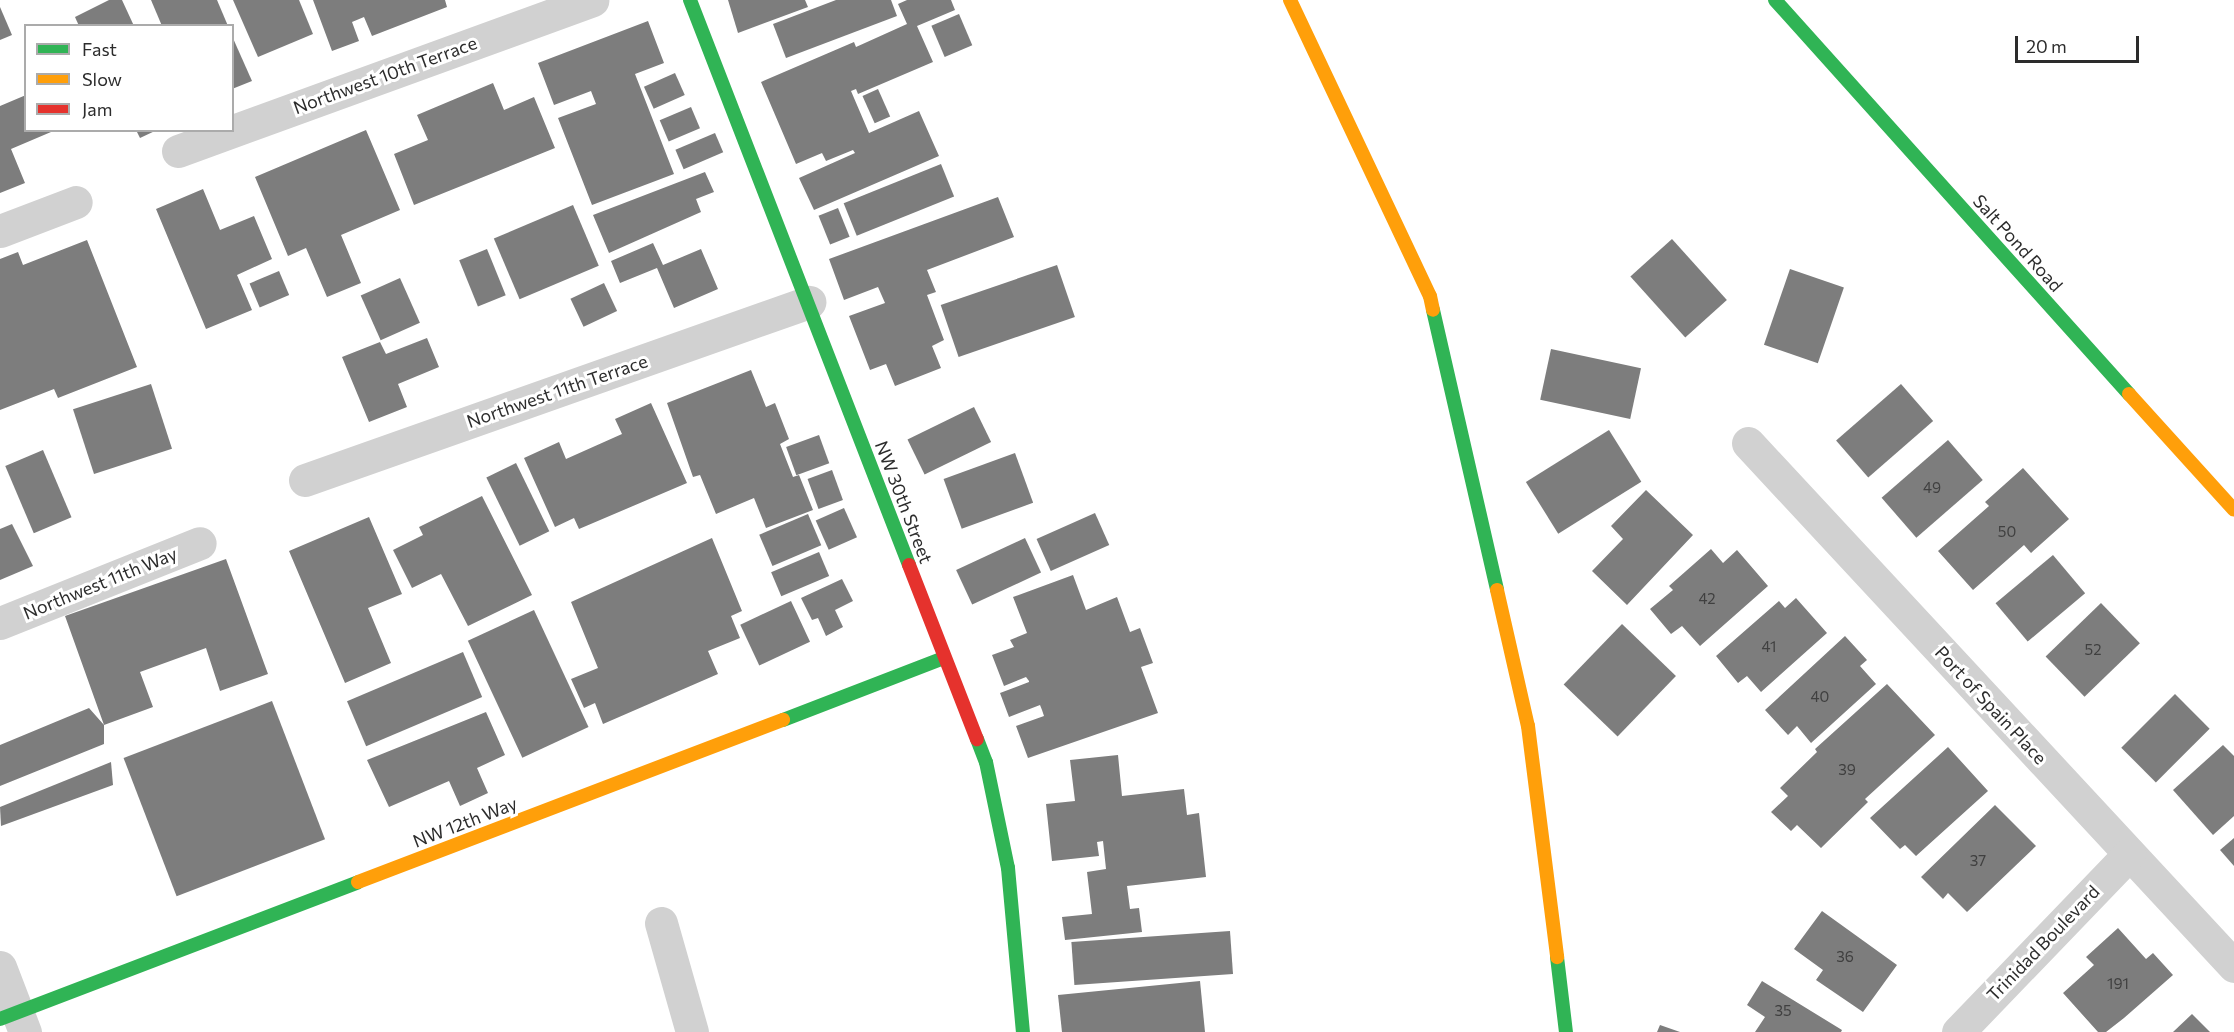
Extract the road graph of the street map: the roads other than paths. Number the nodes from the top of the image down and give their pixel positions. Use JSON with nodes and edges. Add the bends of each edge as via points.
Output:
{"nodes":[{"id":1,"x":592,"y":0,"type":"edge"},
{"id":2,"x":690,"y":0,"type":"edge"},
{"id":3,"x":1290,"y":0,"type":"edge"},
{"id":4,"x":1774,"y":0,"type":"edge"},
{"id":5,"x":234,"y":131,"type":"edge"},
{"id":6,"x":230,"y":132,"type":"edge"},
{"id":7,"x":178,"y":151,"type":"dead end"},
{"id":8,"x":76,"y":202,"type":"dead end"},
{"id":9,"x":0,"y":231,"type":"edge"},
{"id":10,"x":809,"y":302,"type":"junction"},
{"id":11,"x":1748,"y":443,"type":"dead end"},
{"id":12,"x":305,"y":480,"type":"dead end"},
{"id":13,"x":2234,"y":510,"type":"edge"},
{"id":14,"x":200,"y":543,"type":"dead end"},
{"id":15,"x":0,"y":624,"type":"edge"},
{"id":16,"x":944,"y":658,"type":"junction"},
{"id":17,"x":2129,"y":854,"type":"junction"},
{"id":18,"x":661,"y":923,"type":"dead end"},
{"id":19,"x":2234,"y":966,"type":"edge"},
{"id":20,"x":0,"y":967,"type":"edge"},
{"id":21,"x":14,"y":1021,"type":"edge"},
{"id":22,"x":692,"y":1032,"type":"edge"},
{"id":23,"x":1023,"y":1032,"type":"edge"},
{"id":24,"x":1566,"y":1032,"type":"edge"},
{"id":25,"x":1958,"y":1032,"type":"edge"}],
"edges":[{"from":1,"to":5,"type":"street","name":"Northwest 10th Terrace"},
{"from":2,"to":10,"type":"street","name":"NW 30th Street"},
{"from":3,"to":24,"type":"street","via":[[1430,296],[1528,726]]},
{"from":4,"to":13,"type":"street","name":"Salt Pond Road"},
{"from":6,"to":7,"type":"street","name":"Northwest 10th Terrace"},
{"from":8,"to":9,"type":"street"},
{"from":10,"to":12,"type":"street","name":"Northwest 11th Terrace"},
{"from":10,"to":16,"type":"street","name":"NW 30th Street"},
{"from":11,"to":17,"type":"street","name":"Port of Spain Place"},
{"from":14,"to":15,"type":"street","name":"Northwest 11th Way"},
{"from":16,"to":21,"type":"street","name":"NW 12th Way"},
{"from":16,"to":23,"type":"street","name":"NW 30th Street","via":[[986,762],[1008,868]]},
{"from":17,"to":19,"type":"street","name":"Port of Spain Place"},
{"from":17,"to":25,"type":"street","name":"Trinidad Boulevard"},
{"from":18,"to":22,"type":"street"},
{"from":20,"to":21,"type":"street"}]}
